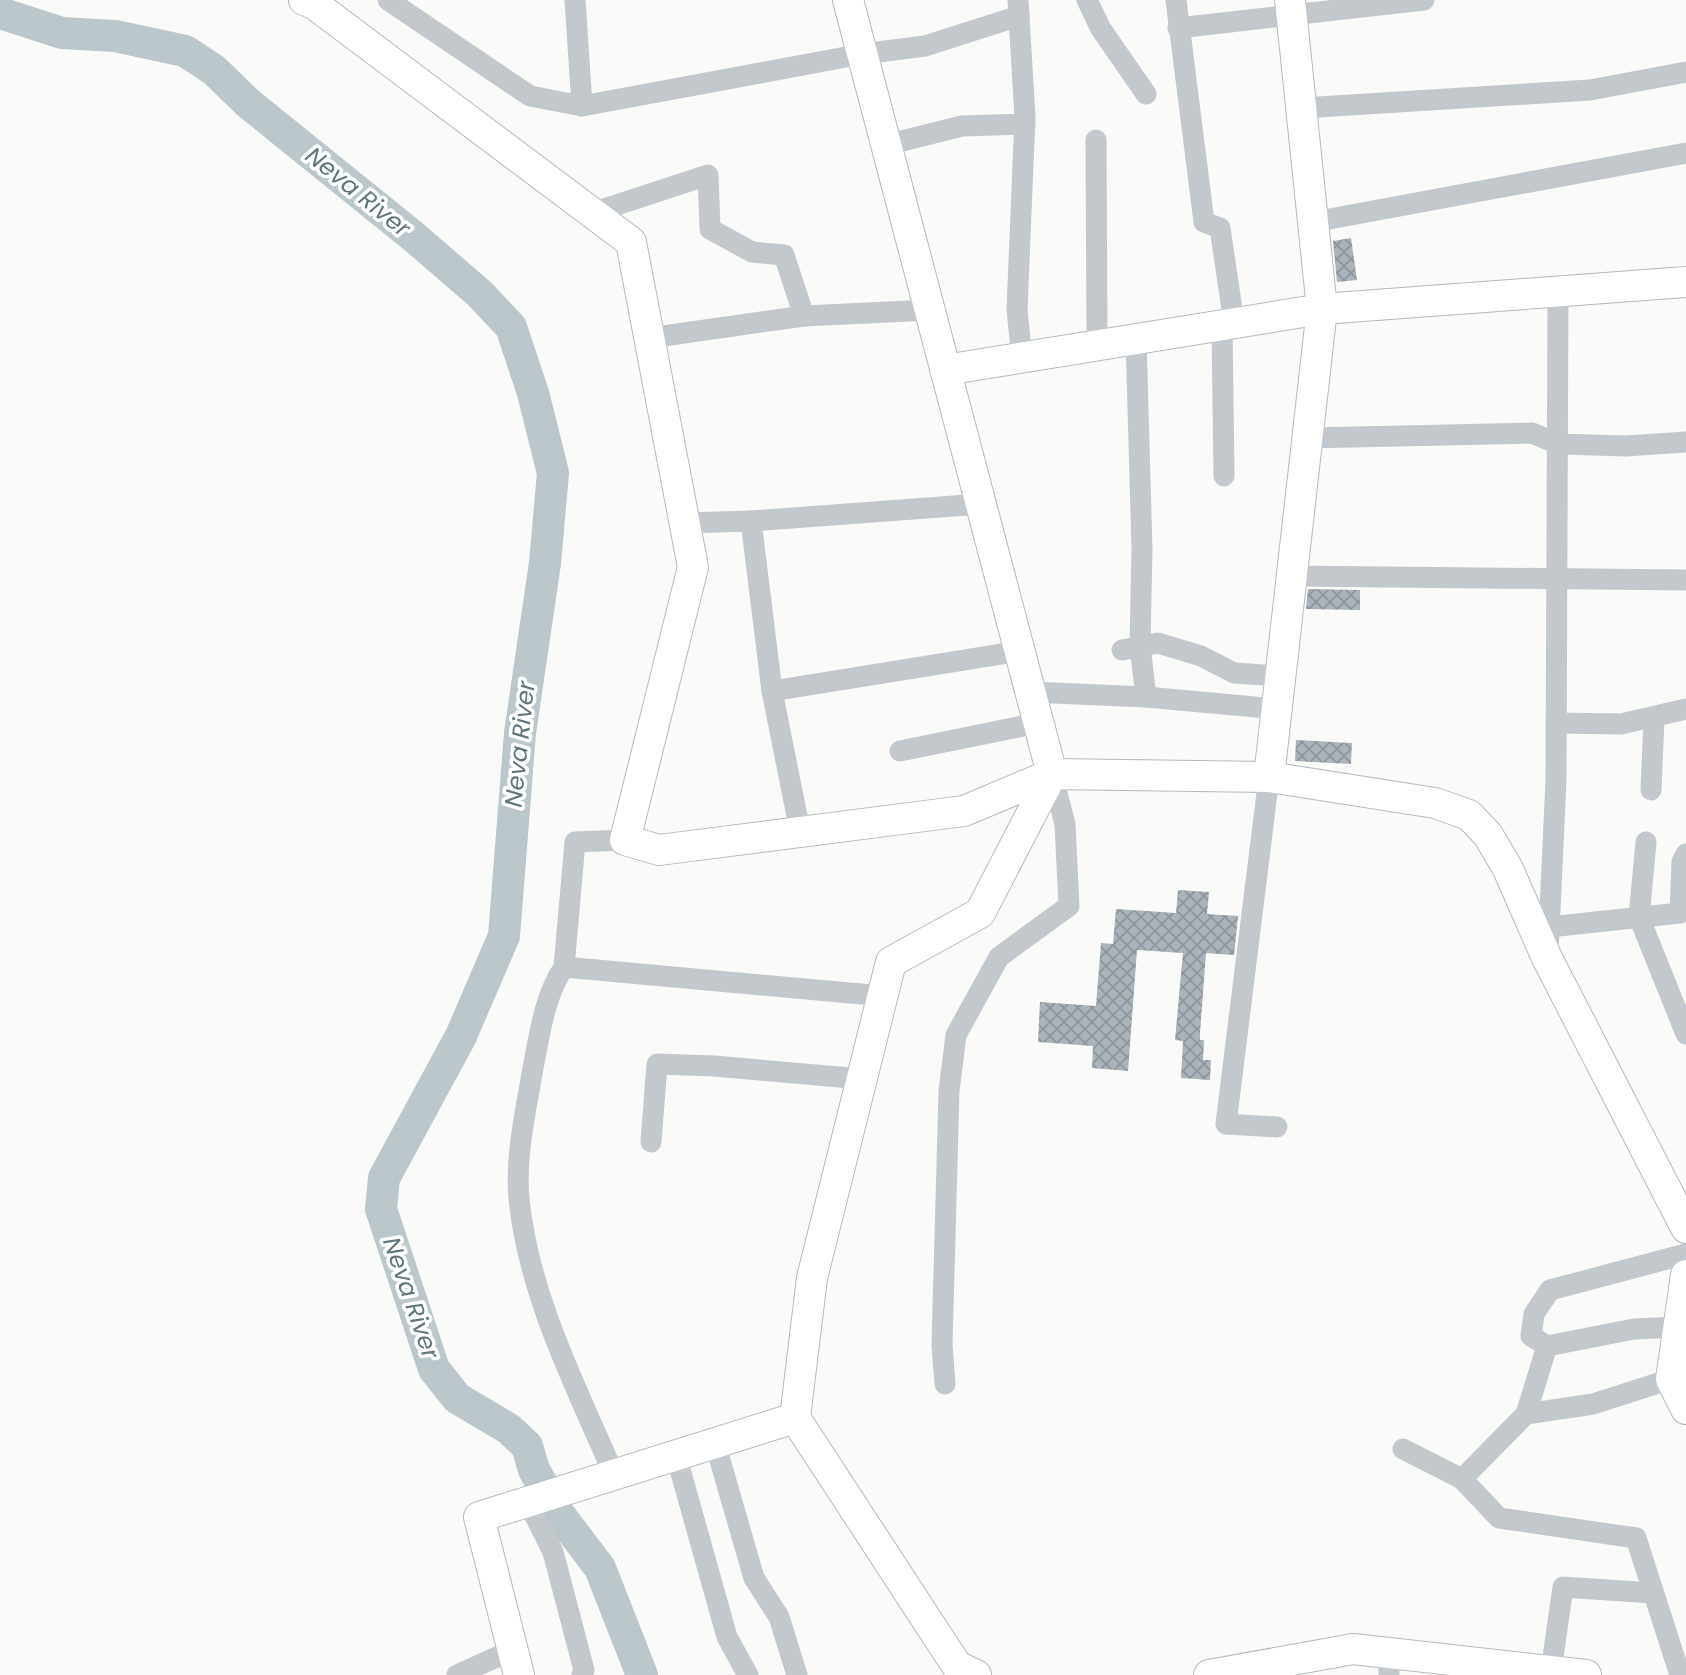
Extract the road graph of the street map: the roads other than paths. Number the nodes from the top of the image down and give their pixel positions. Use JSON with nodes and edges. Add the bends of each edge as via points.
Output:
{"nodes":[{"id":1,"x":388,"y":0,"type":"edge"},
{"id":2,"x":575,"y":0,"type":"edge"},
{"id":3,"x":848,"y":0,"type":"edge"},
{"id":4,"x":1087,"y":0,"type":"edge"},
{"id":5,"x":1176,"y":0,"type":"edge"},
{"id":6,"x":1424,"y":0,"type":"edge"},
{"id":7,"x":312,"y":1,"type":"edge"},
{"id":8,"x":1291,"y":6,"type":"edge"},
{"id":9,"x":1019,"y":8,"type":"edge"},
{"id":10,"x":1178,"y":28,"type":"junction"},
{"id":11,"x":862,"y":54,"type":"junction"},
{"id":12,"x":1686,"y":72,"type":"edge"},
{"id":13,"x":1146,"y":94,"type":"dead end"},
{"id":14,"x":582,"y":106,"type":"junction"},
{"id":15,"x":1302,"y":108,"type":"junction"},
{"id":16,"x":1025,"y":124,"type":"junction"},
{"id":17,"x":1096,"y":140,"type":"dead end"},
{"id":18,"x":886,"y":145,"type":"junction"},
{"id":19,"x":1686,"y":153,"type":"edge"},
{"id":20,"x":592,"y":213,"type":"junction"},
{"id":21,"x":1313,"y":222,"type":"junction"},
{"id":22,"x":1686,"y":282,"type":"edge"},
{"id":23,"x":1558,"y":291,"type":"junction"},
{"id":24,"x":1322,"y":309,"type":"junction"},
{"id":25,"x":930,"y":310,"type":"junction"},
{"id":26,"x":804,"y":316,"type":"junction"},
{"id":27,"x":1228,"y":324,"type":"junction"},
{"id":28,"x":649,"y":338,"type":"junction"},
{"id":29,"x":1136,"y":339,"type":"junction"},
{"id":30,"x":1097,"y":345,"type":"junction"},
{"id":31,"x":1022,"y":358,"type":"junction"},
{"id":32,"x":945,"y":370,"type":"junction"},
{"id":33,"x":1308,"y":438,"type":"junction"},
{"id":34,"x":1686,"y":442,"type":"edge"},
{"id":35,"x":1558,"y":444,"type":"junction"},
{"id":36,"x":1224,"y":477,"type":"dead end"},
{"id":37,"x":981,"y":504,"type":"junction"},
{"id":38,"x":751,"y":521,"type":"junction"},
{"id":39,"x":685,"y":523,"type":"junction"},
{"id":40,"x":1292,"y":576,"type":"junction"},
{"id":41,"x":1557,"y":579,"type":"junction"},
{"id":42,"x":1686,"y":580,"type":"edge"},
{"id":43,"x":1131,"y":648,"type":"junction"},
{"id":44,"x":1020,"y":651,"type":"junction"},
{"id":45,"x":1281,"y":676,"type":"junction"},
{"id":46,"x":772,"y":691,"type":"junction"},
{"id":47,"x":1031,"y":692,"type":"junction"},
{"id":48,"x":1146,"y":697,"type":"junction"},
{"id":49,"x":1277,"y":709,"type":"junction"},
{"id":50,"x":1686,"y":709,"type":"edge"},
{"id":51,"x":1654,"y":719,"type":"junction"},
{"id":52,"x":1038,"y":723,"type":"junction"},
{"id":53,"x":1556,"y":723,"type":"junction"},
{"id":54,"x":901,"y":751,"type":"dead end"},
{"id":55,"x":1052,"y":774,"type":"junction"},
{"id":56,"x":1269,"y":777,"type":"junction"},
{"id":57,"x":1651,"y":789,"type":"dead end"},
{"id":58,"x":800,"y":831,"type":"junction"},
{"id":59,"x":625,"y":840,"type":"junction"},
{"id":60,"x":1646,"y":842,"type":"dead end"},
{"id":61,"x":1686,"y":854,"type":"edge"},
{"id":62,"x":1683,"y":913,"type":"edge"},
{"id":63,"x":1639,"y":917,"type":"junction"},
{"id":64,"x":1549,"y":927,"type":"junction"},
{"id":65,"x":1547,"y":958,"type":"junction"},
{"id":66,"x":564,"y":967,"type":"junction"},
{"id":67,"x":883,"y":996,"type":"junction"},
{"id":68,"x":1686,"y":1034,"type":"edge"},
{"id":69,"x":862,"y":1079,"type":"junction"},
{"id":70,"x":1277,"y":1127,"type":"dead end"},
{"id":71,"x":651,"y":1142,"type":"dead end"},
{"id":72,"x":1686,"y":1228,"type":"edge"},
{"id":73,"x":1686,"y":1254,"type":"edge"},
{"id":74,"x":1686,"y":1275,"type":"edge"},
{"id":75,"x":1678,"y":1327,"type":"junction"},
{"id":76,"x":1547,"y":1346,"type":"junction"},
{"id":77,"x":1671,"y":1379,"type":"junction"},
{"id":78,"x":945,"y":1384,"type":"dead end"},
{"id":79,"x":1686,"y":1409,"type":"edge"},
{"id":80,"x":1526,"y":1414,"type":"junction"},
{"id":81,"x":795,"y":1418,"type":"junction"},
{"id":82,"x":715,"y":1443,"type":"junction"},
{"id":83,"x":1403,"y":1449,"type":"dead end"},
{"id":84,"x":676,"y":1455,"type":"junction"},
{"id":85,"x":614,"y":1475,"type":"junction"},
{"id":86,"x":1462,"y":1479,"type":"junction"},
{"id":87,"x":528,"y":1502,"type":"junction"},
{"id":88,"x":1653,"y":1593,"type":"junction"},
{"id":89,"x":515,"y":1662,"type":"edge"},
{"id":90,"x":1389,"y":1664,"type":"edge"},
{"id":91,"x":1482,"y":1669,"type":"edge"},
{"id":92,"x":1567,"y":1673,"type":"edge"},
{"id":93,"x":1224,"y":1674,"type":"edge"},
{"id":94,"x":457,"y":1675,"type":"edge"},
{"id":95,"x":582,"y":1675,"type":"edge"},
{"id":96,"x":748,"y":1675,"type":"edge"},
{"id":97,"x":797,"y":1675,"type":"edge"},
{"id":98,"x":976,"y":1675,"type":"edge"},
{"id":99,"x":1679,"y":1675,"type":"edge"}],
"edges":[{"from":1,"to":14,"type":"street","via":[[530,96]]},
{"from":2,"to":14,"type":"street"},
{"from":3,"to":11,"type":"street"},
{"from":4,"to":13,"type":"street","via":[[1101,29]]},
{"from":5,"to":10,"type":"street"},
{"from":6,"to":8,"type":"street","via":[[1388,6]]},
{"from":7,"to":20,"type":"street"},
{"from":8,"to":10,"type":"street"},
{"from":8,"to":15,"type":"street"},
{"from":9,"to":11,"type":"street","via":[[925,46]]},
{"from":9,"to":16,"type":"street"},
{"from":10,"to":27,"type":"street","via":[[1204,222],[1220,228]]},
{"from":11,"to":14,"type":"street"},
{"from":11,"to":18,"type":"street"},
{"from":12,"to":15,"type":"street","via":[[1590,90]]},
{"from":15,"to":21,"type":"street"},
{"from":16,"to":18,"type":"street","via":[[962,126]]},
{"from":16,"to":31,"type":"street","via":[[1017,310]]},
{"from":17,"to":30,"type":"street"},
{"from":18,"to":25,"type":"street"},
{"from":19,"to":21,"type":"street"},
{"from":20,"to":26,"type":"street","via":[[708,175],[710,229],[752,252],[784,255]]},
{"from":20,"to":28,"type":"street","via":[[631,242]]},
{"from":21,"to":24,"type":"street"},
{"from":22,"to":23,"type":"street"},
{"from":23,"to":24,"type":"street"},
{"from":23,"to":35,"type":"street"},
{"from":24,"to":27,"type":"street"},
{"from":24,"to":33,"type":"street"},
{"from":25,"to":26,"type":"street"},
{"from":25,"to":32,"type":"street"},
{"from":26,"to":28,"type":"street"},
{"from":27,"to":29,"type":"street"},
{"from":27,"to":36,"type":"street"},
{"from":28,"to":39,"type":"street"},
{"from":29,"to":30,"type":"street"},
{"from":29,"to":43,"type":"street","via":[[1142,549]]},
{"from":30,"to":31,"type":"street"},
{"from":31,"to":32,"type":"street"},
{"from":32,"to":37,"type":"street"},
{"from":33,"to":35,"type":"street","via":[[1532,433]]},
{"from":33,"to":40,"type":"street"},
{"from":34,"to":35,"type":"street"},
{"from":35,"to":41,"type":"street"},
{"from":37,"to":38,"type":"street"},
{"from":37,"to":44,"type":"street"},
{"from":38,"to":39,"type":"street"},
{"from":38,"to":46,"type":"street"},
{"from":39,"to":59,"type":"street","via":[[693,567]]},
{"from":40,"to":41,"type":"street"},
{"from":40,"to":45,"type":"street"},
{"from":41,"to":42,"type":"street"},
{"from":41,"to":53,"type":"street"},
{"from":43,"to":45,"type":"street","via":[[1158,643],[1201,656],[1234,673]]},
{"from":43,"to":48,"type":"street"},
{"from":44,"to":46,"type":"street"},
{"from":44,"to":47,"type":"street"},
{"from":45,"to":49,"type":"street"},
{"from":46,"to":58,"type":"street"},
{"from":47,"to":48,"type":"street"},
{"from":47,"to":52,"type":"street"},
{"from":48,"to":49,"type":"street"},
{"from":49,"to":56,"type":"street"},
{"from":50,"to":51,"type":"street"},
{"from":51,"to":53,"type":"street","via":[[1620,724]]},
{"from":51,"to":57,"type":"street"},
{"from":52,"to":54,"type":"street"},
{"from":52,"to":55,"type":"street"},
{"from":53,"to":64,"type":"street"},
{"from":55,"to":56,"type":"street"},
{"from":55,"to":58,"type":"street","via":[[964,811]]},
{"from":55,"to":67,"type":"street","via":[[980,913],[891,962]]},
{"from":55,"to":78,"type":"street","via":[[1065,824],[1069,906],[999,957],[956,1035],[949,1091],[942,1345]]},
{"from":56,"to":65,"type":"street","via":[[1435,803],[1469,815],[1488,835],[1508,869]]},
{"from":56,"to":70,"type":"street","via":[[1226,1124]]},
{"from":58,"to":59,"type":"street","via":[[659,850]]},
{"from":59,"to":66,"type":"street","via":[[575,842]]},
{"from":60,"to":63,"type":"street"},
{"from":61,"to":62,"type":"street","via":[[1682,862]]},
{"from":62,"to":63,"type":"street"},
{"from":63,"to":64,"type":"street"},
{"from":63,"to":68,"type":"street"},
{"from":64,"to":65,"type":"street"},
{"from":65,"to":72,"type":"street"},
{"from":66,"to":67,"type":"street"},
{"from":66,"to":85,"type":"street","via":[[550,987],[536,1054],[522,1129],[519,1197],[529,1264],[544,1309]]},
{"from":67,"to":69,"type":"street"},
{"from":69,"to":71,"type":"street","via":[[657,1064]]},
{"from":69,"to":81,"type":"street","via":[[812,1278]]},
{"from":73,"to":76,"type":"street","via":[[1550,1290],[1534,1314],[1531,1336]]},
{"from":74,"to":75,"type":"street"},
{"from":75,"to":76,"type":"street","via":[[1634,1329]]},
{"from":75,"to":77,"type":"street"},
{"from":76,"to":80,"type":"street"},
{"from":77,"to":79,"type":"street"},
{"from":77,"to":80,"type":"street","via":[[1593,1404]]},
{"from":80,"to":86,"type":"street"},
{"from":81,"to":82,"type":"street"},
{"from":81,"to":98,"type":"street","via":[[957,1666]]},
{"from":82,"to":84,"type":"street"},
{"from":82,"to":97,"type":"street","via":[[754,1578],[779,1617]]},
{"from":83,"to":86,"type":"street"},
{"from":84,"to":85,"type":"street"},
{"from":84,"to":96,"type":"street","via":[[727,1637]]},
{"from":85,"to":87,"type":"street"},
{"from":86,"to":88,"type":"street","via":[[1499,1518],[1636,1538]]},
{"from":87,"to":89,"type":"street","via":[[479,1517]]},
{"from":87,"to":95,"type":"street","via":[[553,1552]]},
{"from":88,"to":92,"type":"street","via":[[1563,1587]]},
{"from":88,"to":99,"type":"street"},
{"from":89,"to":94,"type":"street"},
{"from":90,"to":91,"type":"street"},
{"from":90,"to":93,"type":"street","via":[[1353,1649]]},
{"from":91,"to":92,"type":"street"}]}
